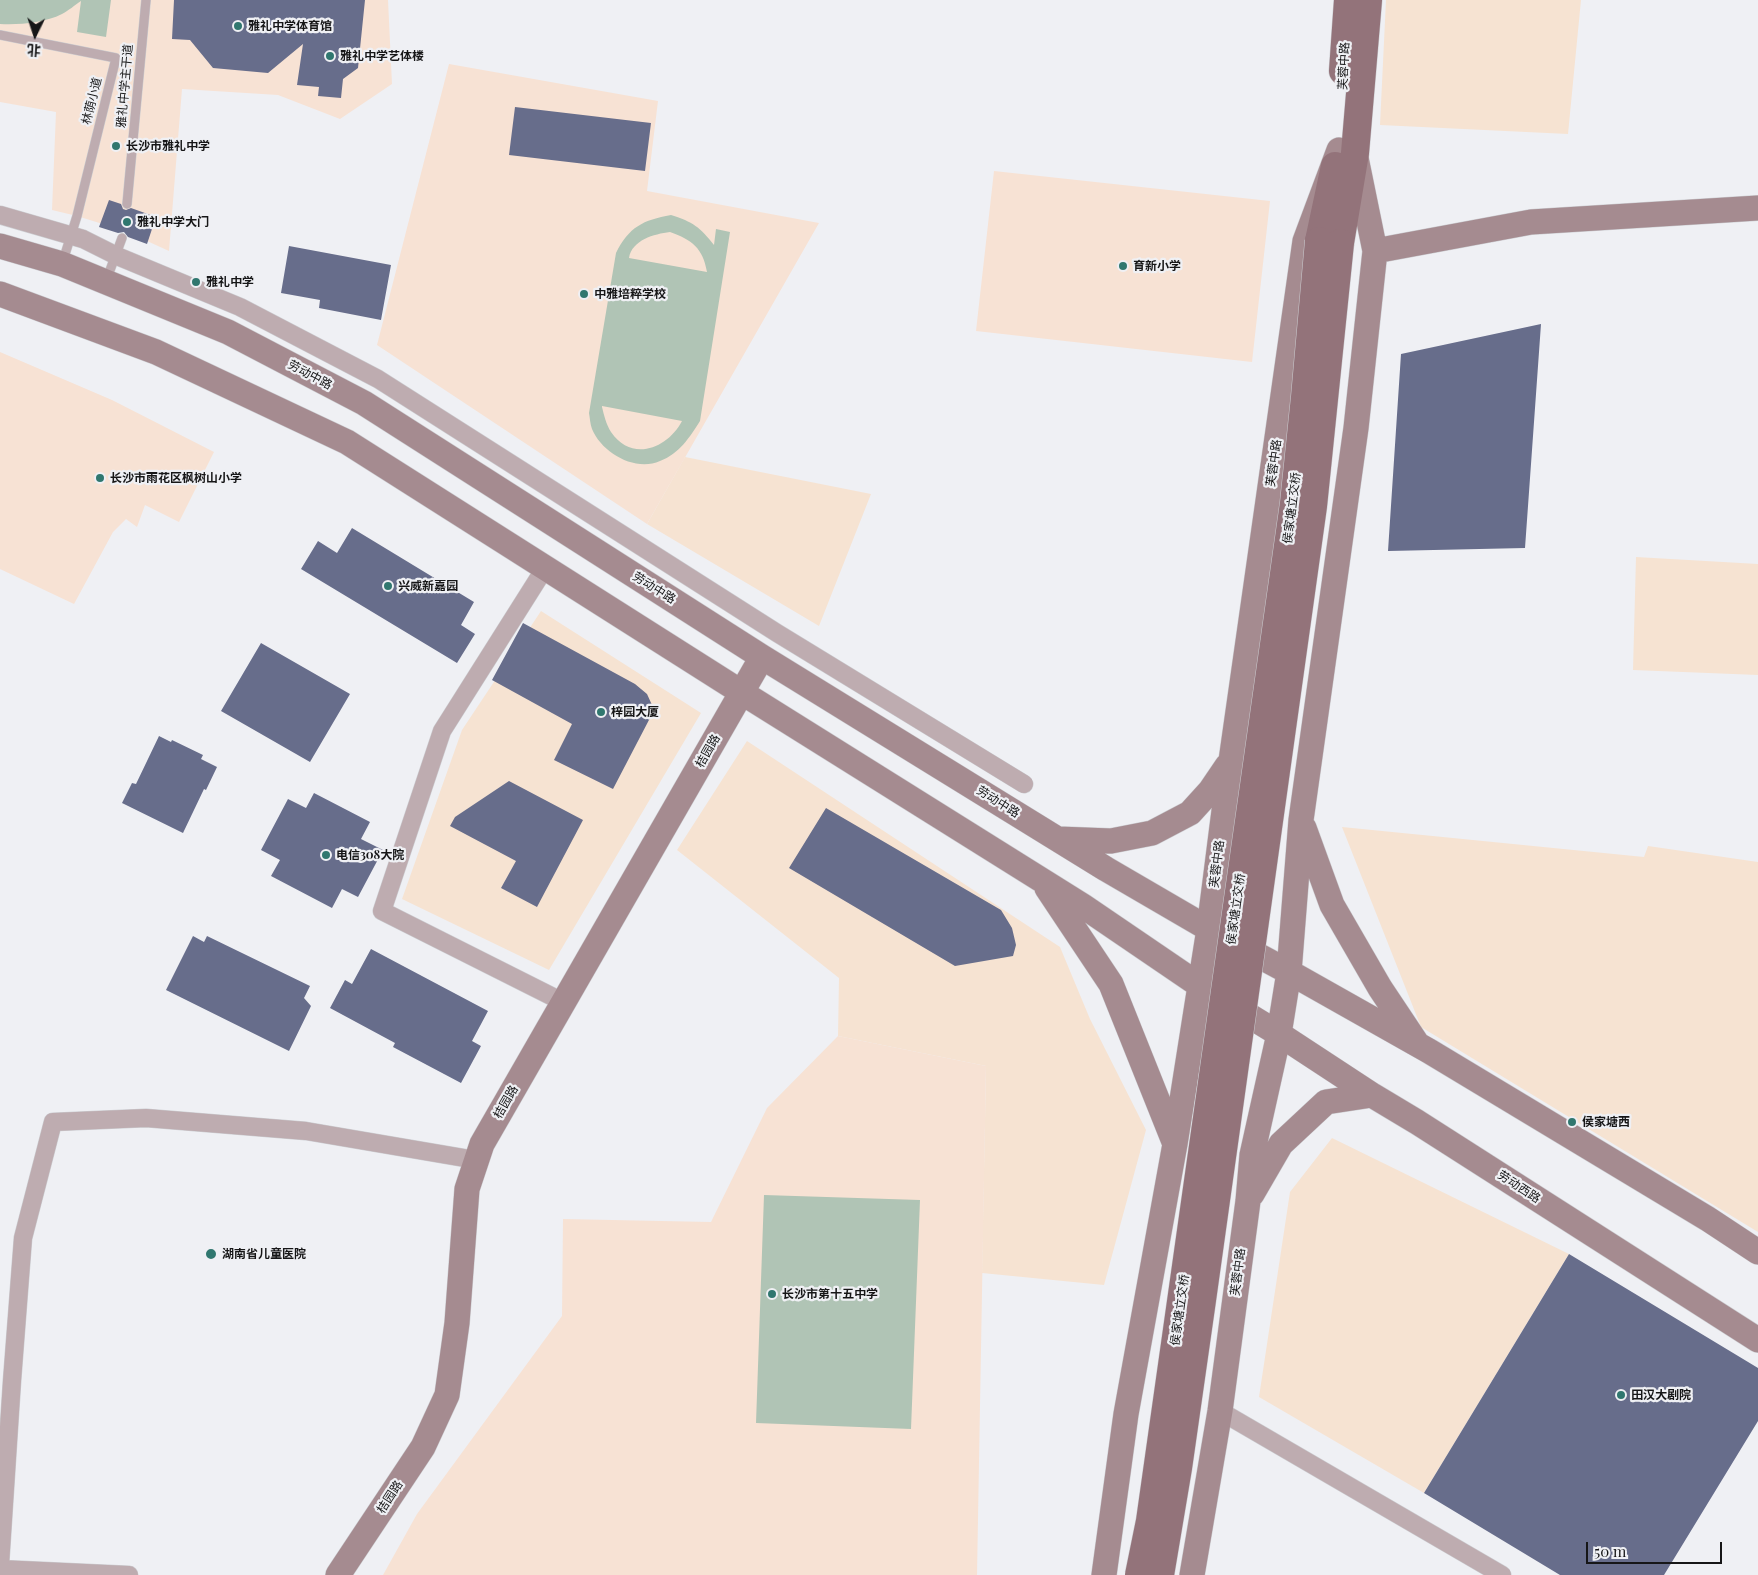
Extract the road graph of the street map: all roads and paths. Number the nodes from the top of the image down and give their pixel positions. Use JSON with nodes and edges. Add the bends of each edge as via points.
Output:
{"nodes":[{"id":1,"x":146,"y":0,"type":"edge"},
{"id":2,"x":1348,"y":0,"type":"edge"},
{"id":3,"x":1368,"y":0,"type":"edge"},
{"id":4,"x":0,"y":35,"type":"edge"},
{"id":5,"x":1347,"y":152,"type":"junction"},
{"id":6,"x":127,"y":204,"type":"dead end"},
{"id":7,"x":1758,"y":208,"type":"edge"},
{"id":8,"x":0,"y":216,"type":"edge"},
{"id":9,"x":71,"y":236,"type":"junction"},
{"id":10,"x":122,"y":238,"type":"dead end"},
{"id":11,"x":1329,"y":242,"type":"junction"},
{"id":12,"x":0,"y":246,"type":"edge"},
{"id":13,"x":1375,"y":251,"type":"junction"},
{"id":14,"x":116,"y":256,"type":"junction"},
{"id":15,"x":62,"y":264,"type":"junction"},
{"id":16,"x":106,"y":281,"type":"junction"},
{"id":17,"x":0,"y":294,"type":"edge"},
{"id":18,"x":545,"y":568,"type":"junction"},
{"id":19,"x":762,"y":657,"type":"junction"},
{"id":20,"x":741,"y":692,"type":"junction"},
{"id":21,"x":1231,"y":760,"type":"junction"},
{"id":22,"x":1024,"y":784,"type":"dead end"},
{"id":23,"x":1301,"y":820,"type":"junction"},
{"id":24,"x":1057,"y":839,"type":"junction"},
{"id":25,"x":1042,"y":880,"type":"junction"},
{"id":26,"x":1209,"y":929,"type":"junction"},
{"id":27,"x":1289,"y":972,"type":"junction"},
{"id":28,"x":1199,"y":985,"type":"junction"},
{"id":29,"x":563,"y":1002,"type":"junction"},
{"id":30,"x":1279,"y":1034,"type":"junction"},
{"id":31,"x":1419,"y":1046,"type":"junction"},
{"id":32,"x":1372,"y":1095,"type":"junction"},
{"id":33,"x":1175,"y":1144,"type":"junction"},
{"id":34,"x":476,"y":1160,"type":"junction"},
{"id":35,"x":1248,"y":1200,"type":"junction"},
{"id":36,"x":1758,"y":1252,"type":"edge"},
{"id":37,"x":1758,"y":1340,"type":"edge"},
{"id":38,"x":1220,"y":1411,"type":"junction"},
{"id":39,"x":0,"y":1564,"type":"edge"},
{"id":40,"x":0,"y":1569,"type":"edge"},
{"id":41,"x":129,"y":1575,"type":"edge"},
{"id":42,"x":338,"y":1575,"type":"edge"},
{"id":43,"x":1104,"y":1575,"type":"edge"},
{"id":44,"x":1139,"y":1575,"type":"edge"},
{"id":45,"x":1160,"y":1575,"type":"edge"},
{"id":46,"x":1192,"y":1575,"type":"edge"},
{"id":47,"x":1502,"y":1575,"type":"edge"}],
"edges":[{"from":1,"to":6,"type":"lane","name":"雅礼中学主干道"},
{"from":2,"to":5,"type":"main road","name":"芙蓉中路"},
{"from":3,"to":5,"type":"main road","name":"芙蓉中路"},
{"from":4,"to":9,"type":"lane","name":"林荫小道","via":[[116,58]]},
{"from":5,"to":11,"type":"main road"},
{"from":5,"to":13,"type":"main road","name":"芙蓉中路"},
{"from":5,"to":21,"type":"main road","name":"芙蓉中路","via":[[1305,242]]},
{"from":7,"to":13,"type":"main road","via":[[1531,222]]},
{"from":8,"to":9,"type":"street"},
{"from":9,"to":14,"type":"street"},
{"from":9,"to":15,"type":"lane","name":"林荫小道"},
{"from":10,"to":14,"type":"lane"},
{"from":11,"to":44,"type":"main road","name":"侯家塘立交桥","bridge":true,"via":[[1150,1521]]},
{"from":11,"to":45,"type":"main road","name":"侯家塘立交桥","bridge":true,"via":[[1313,506],[1199,1326]]},
{"from":12,"to":15,"type":"main road","name":"劳动中路"},
{"from":13,"to":23,"type":"main road","name":"芙蓉中路","via":[[1356,428]]},
{"from":14,"to":16,"type":"lane"},
{"from":14,"to":22,"type":"street","via":[[240,307],[378,379],[777,633]]},
{"from":15,"to":16,"type":"main road","name":"劳动中路"},
{"from":16,"to":19,"type":"main road","name":"劳动中路","via":[[228,332],[364,403]]},
{"from":17,"to":18,"type":"main road","via":[[156,352],[347,442]]},
{"from":18,"to":20,"type":"main road"},
{"from":18,"to":29,"type":"street","via":[[442,731],[382,911]]},
{"from":19,"to":20,"type":"main road","name":"桔园路"},
{"from":19,"to":24,"type":"main road","name":"劳动中路"},
{"from":20,"to":25,"type":"main road"},
{"from":20,"to":29,"type":"main road","name":"桔园路"},
{"from":21,"to":24,"type":"main road","via":[[1190,813],[1152,833],[1111,840]]},
{"from":21,"to":26,"type":"main road","name":"芙蓉中路"},
{"from":23,"to":27,"type":"main road","name":"芙蓉中路"},
{"from":23,"to":31,"type":"main road","via":[[1332,904],[1380,988]]},
{"from":24,"to":26,"type":"main road","name":"劳动中路"},
{"from":25,"to":28,"type":"main road"},
{"from":25,"to":33,"type":"main road","via":[[1111,984]]},
{"from":26,"to":27,"type":"main road","name":"劳动中路"},
{"from":26,"to":28,"type":"main road","name":"芙蓉中路"},
{"from":27,"to":30,"type":"main road","name":"芙蓉中路"},
{"from":27,"to":31,"type":"main road"},
{"from":28,"to":30,"type":"main road"},
{"from":28,"to":33,"type":"main road"},
{"from":29,"to":34,"type":"main road","name":"桔园路"},
{"from":30,"to":32,"type":"main road","name":"劳动西路"},
{"from":30,"to":35,"type":"main road","name":"芙蓉中路","via":[[1252,1155]]},
{"from":31,"to":36,"type":"main road"},
{"from":32,"to":35,"type":"main road","via":[[1326,1102],[1281,1144]]},
{"from":32,"to":37,"type":"main road","name":"劳动西路"},
{"from":33,"to":43,"type":"main road","via":[[1126,1414]]},
{"from":34,"to":39,"type":"street","via":[[306,1131],[146,1118],[53,1122],[23,1238]]},
{"from":34,"to":42,"type":"main road","name":"桔园路","via":[[467,1189],[458,1323],[447,1395],[423,1447]]},
{"from":35,"to":38,"type":"main road","name":"芙蓉中路"},
{"from":38,"to":46,"type":"main road","name":"芙蓉中路"},
{"from":38,"to":47,"type":"street"},
{"from":40,"to":41,"type":"street"}]}
